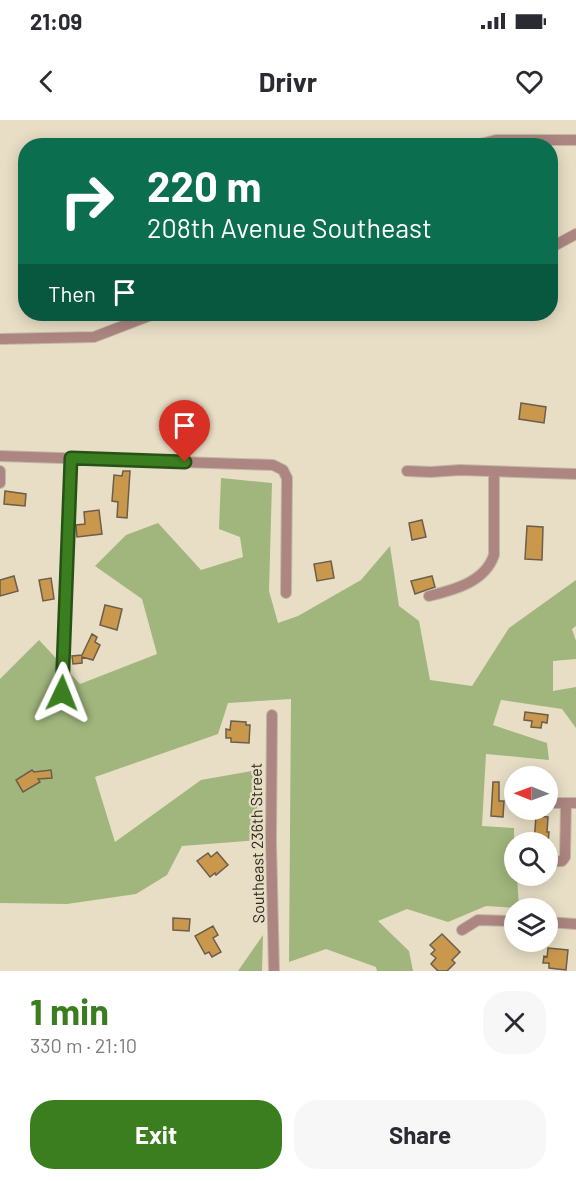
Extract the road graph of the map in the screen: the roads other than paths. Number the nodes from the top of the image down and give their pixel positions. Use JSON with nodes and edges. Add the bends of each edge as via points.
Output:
{"nodes":[{"id":1,"x":558,"y":140,"type":"edge"},
{"id":2,"x":576,"y":140,"type":"edge"},
{"id":3,"x":576,"y":234,"type":"edge"},
{"id":4,"x":558,"y":244,"type":"edge"},
{"id":5,"x":136,"y":321,"type":"edge"},
{"id":6,"x":0,"y":339,"type":"edge"},
{"id":7,"x":0,"y":456,"type":"edge"},
{"id":8,"x":71,"y":458,"type":"junction"},
{"id":9,"x":0,"y":471,"type":"edge"},
{"id":10,"x":407,"y":471,"type":"dead end"},
{"id":11,"x":494,"y":473,"type":"junction"},
{"id":12,"x":576,"y":474,"type":"edge"},
{"id":13,"x":0,"y":483,"type":"edge"},
{"id":14,"x":286,"y":593,"type":"dead end"},
{"id":15,"x":429,"y":596,"type":"dead end"},
{"id":16,"x":62,"y":693,"type":"dead end"},
{"id":17,"x":272,"y":715,"type":"dead end"},
{"id":18,"x":571,"y":803,"type":"edge"},
{"id":19,"x":558,"y":861,"type":"edge"},
{"id":20,"x":504,"y":921,"type":"edge"},
{"id":21,"x":558,"y":923,"type":"edge"},
{"id":22,"x":576,"y":924,"type":"edge"},
{"id":23,"x":462,"y":930,"type":"dead end"},
{"id":24,"x":274,"y":971,"type":"edge"}],
"edges":[{"from":1,"to":2,"type":"street"},
{"from":3,"to":4,"type":"street"},
{"from":5,"to":6,"type":"street","via":[[94,337]]},
{"from":7,"to":8,"type":"street"},
{"from":8,"to":14,"type":"street","via":[[273,465],[283,470],[287,478]]},
{"from":8,"to":16,"type":"street"},
{"from":9,"to":13,"type":"street"},
{"from":10,"to":11,"type":"street"},
{"from":11,"to":12,"type":"street"},
{"from":11,"to":15,"type":"street","via":[[491,563],[465,585]]},
{"from":17,"to":24,"type":"street","name":"Southeast 236th Street"},
{"from":18,"to":19,"type":"street","via":[[565,857]]},
{"from":20,"to":23,"type":"street","via":[[478,920]]},
{"from":21,"to":22,"type":"street"}]}
